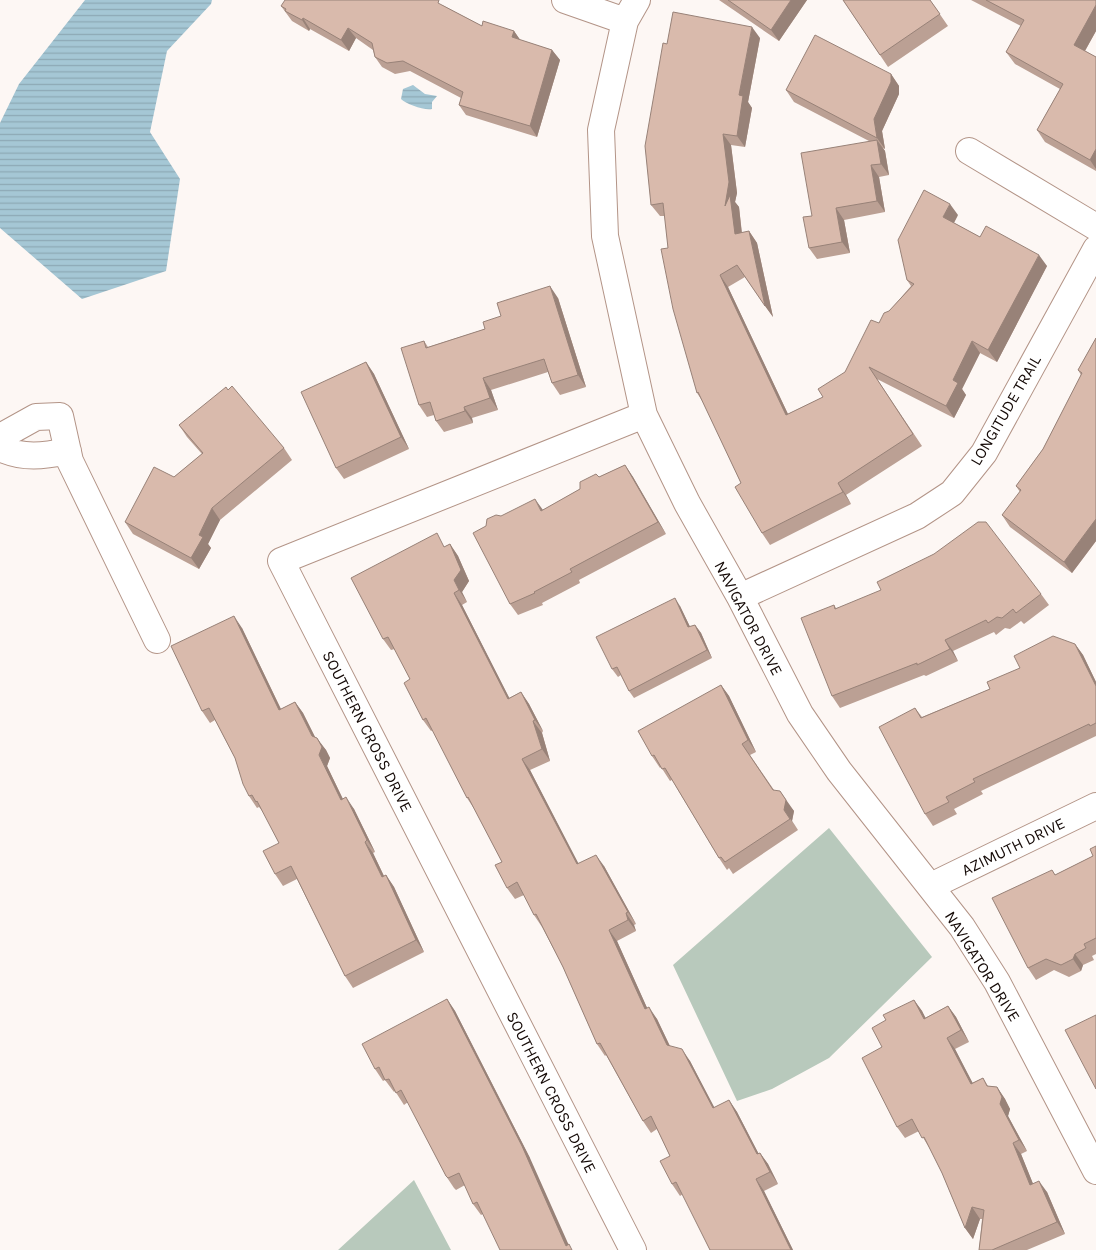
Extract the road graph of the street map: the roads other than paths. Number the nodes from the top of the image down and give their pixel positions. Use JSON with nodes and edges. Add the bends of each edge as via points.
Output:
{"nodes":[{"id":1,"x":565,"y":0,"type":"edge"},
{"id":2,"x":631,"y":11,"type":"edge"},
{"id":3,"x":969,"y":151,"type":"dead end"},
{"id":4,"x":1096,"y":227,"type":"edge"},
{"id":5,"x":1096,"y":249,"type":"edge"},
{"id":6,"x":644,"y":415,"type":"junction"},
{"id":7,"x":0,"y":437,"type":"edge"},
{"id":8,"x":0,"y":448,"type":"edge"},
{"id":9,"x":68,"y":451,"type":"junction"},
{"id":10,"x":740,"y":597,"type":"junction"},
{"id":11,"x":158,"y":640,"type":"dead end"},
{"id":12,"x":1096,"y":806,"type":"edge"},
{"id":13,"x":931,"y":886,"type":"junction"},
{"id":14,"x":1096,"y":1170,"type":"edge"},
{"id":15,"x":633,"y":1250,"type":"edge"}],
"edges":[{"from":1,"to":2,"type":"street"},
{"from":2,"to":6,"type":"street","name":"NAVIGATOR DRIVE","via":[[601,130],[605,236]]},
{"from":3,"to":4,"type":"street"},
{"from":5,"to":10,"type":"street","name":"LONGITUDE TRAIL","via":[[984,453],[952,493],[917,516]]},
{"from":6,"to":10,"type":"street","name":"NAVIGATOR DRIVE","via":[[687,503]]},
{"from":6,"to":15,"type":"street","name":"SOUTHERN CROSS DRIVE","via":[[281,561]]},
{"from":7,"to":9,"type":"street","via":[[36,417],[60,416]]},
{"from":8,"to":9,"type":"street","via":[[12,454],[39,457]]},
{"from":9,"to":11,"type":"street"},
{"from":10,"to":13,"type":"street","name":"NAVIGATOR DRIVE","via":[[800,714],[839,771]]},
{"from":12,"to":13,"type":"street","name":"AZIMUTH DRIVE"},
{"from":13,"to":14,"type":"street","name":"NAVIGATOR DRIVE","via":[[997,982]]}]}
